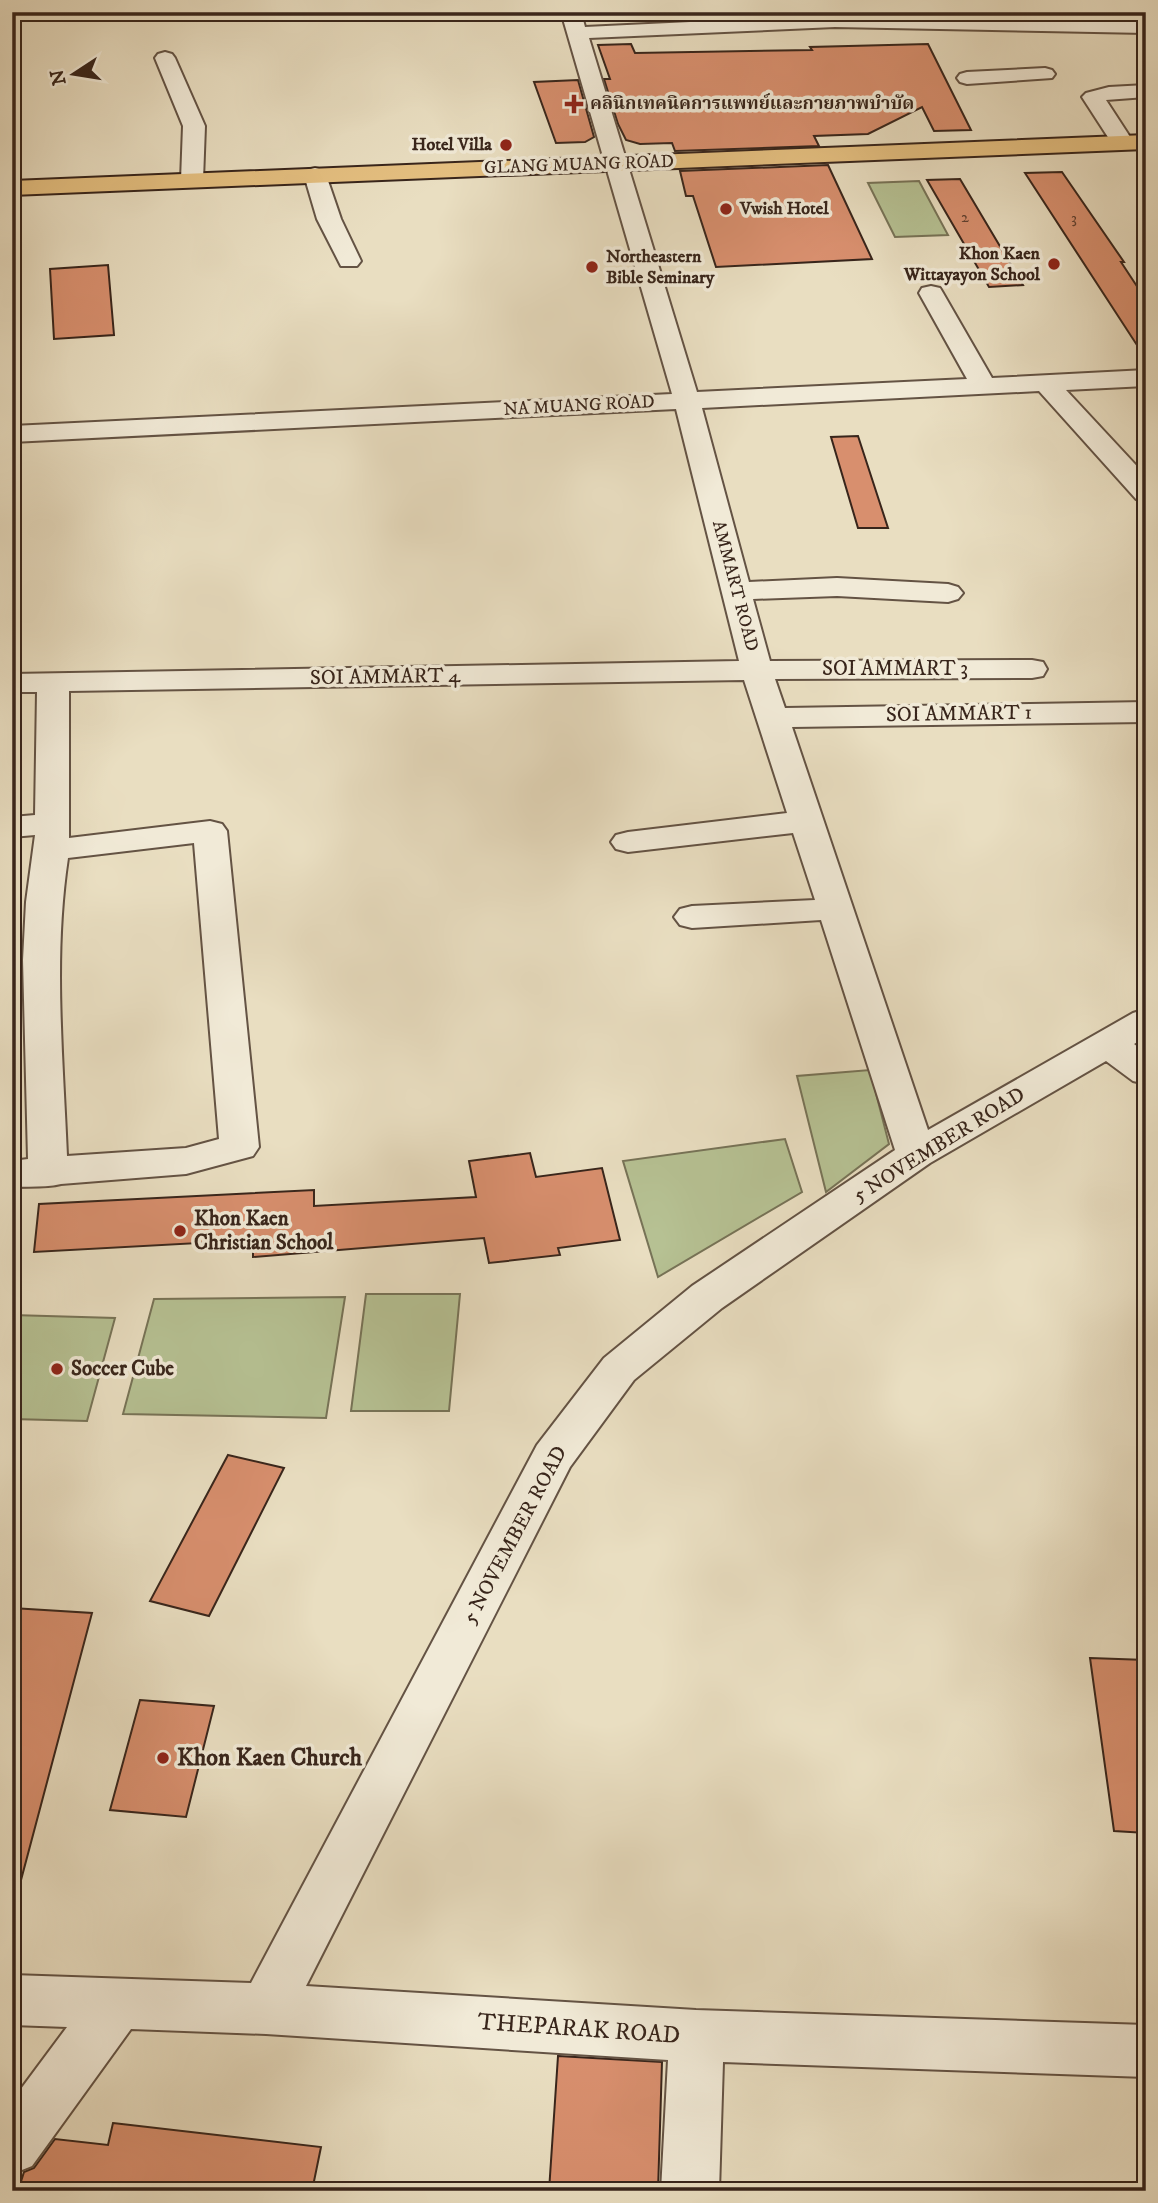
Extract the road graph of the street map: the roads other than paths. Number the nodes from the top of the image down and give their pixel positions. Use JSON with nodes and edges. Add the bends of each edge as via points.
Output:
{"nodes":[{"id":1,"x":571,"y":12,"type":"edge"},
{"id":2,"x":1146,"y":27,"type":"edge"},
{"id":3,"x":578,"y":33,"type":"junction"},
{"id":4,"x":165,"y":58,"type":"dead end"},
{"id":5,"x":1045,"y":74,"type":"dead end"},
{"id":6,"x":967,"y":78,"type":"dead end"},
{"id":7,"x":1146,"y":91,"type":"edge"},
{"id":8,"x":1135,"y":143,"type":"edge"},
{"id":9,"x":615,"y":164,"type":"junction"},
{"id":10,"x":315,"y":175,"type":"junction"},
{"id":11,"x":192,"y":180,"type":"junction"},
{"id":12,"x":12,"y":188,"type":"edge"},
{"id":13,"x":349,"y":261,"type":"dead end"},
{"id":14,"x":931,"y":293,"type":"dead end"},
{"id":15,"x":1146,"y":379,"type":"edge"},
{"id":16,"x":1046,"y":383,"type":"junction"},
{"id":17,"x":984,"y":386,"type":"junction"},
{"id":18,"x":687,"y":401,"type":"junction"},
{"id":19,"x":12,"y":434,"type":"edge"},
{"id":20,"x":1146,"y":493,"type":"edge"},
{"id":21,"x":735,"y":591,"type":"junction"},
{"id":22,"x":948,"y":593,"type":"dead end"},
{"id":23,"x":1032,"y":669,"type":"dead end"},
{"id":24,"x":757,"y":671,"type":"junction"},
{"id":25,"x":53,"y":682,"type":"junction"},
{"id":26,"x":12,"y":683,"type":"edge"},
{"id":27,"x":1146,"y":712,"type":"edge"},
{"id":28,"x":772,"y":718,"type":"junction"},
{"id":29,"x":806,"y":821,"type":"junction"},
{"id":30,"x":12,"y":827,"type":"edge"},
{"id":31,"x":51,"y":837,"type":"junction"},
{"id":32,"x":628,"y":842,"type":"dead end"},
{"id":33,"x":28,"y":903,"type":"edge"},
{"id":34,"x":835,"y":909,"type":"junction"},
{"id":35,"x":692,"y":917,"type":"dead end"},
{"id":36,"x":26,"y":961,"type":"edge"},
{"id":37,"x":1146,"y":1021,"type":"edge"},
{"id":38,"x":1107,"y":1044,"type":"junction"},
{"id":39,"x":1146,"y":1072,"type":"edge"},
{"id":40,"x":916,"y":1154,"type":"junction"},
{"id":41,"x":30,"y":1174,"type":"edge"},
{"id":42,"x":12,"y":2000,"type":"edge"},
{"id":43,"x":117,"y":2004,"type":"junction"},
{"id":44,"x":266,"y":2009,"type":"junction"},
{"id":45,"x":696,"y":2036,"type":"junction"},
{"id":46,"x":1146,"y":2051,"type":"edge"},
{"id":47,"x":12,"y":2147,"type":"edge"},
{"id":48,"x":690,"y":2191,"type":"edge"}],
"edges":[{"from":1,"to":3,"type":"street","name":"AMMART ROAD"},
{"from":2,"to":3,"type":"street","via":[[835,21]]},
{"from":3,"to":9,"type":"street","name":"AMMART ROAD"},
{"from":4,"to":11,"type":"street","via":[[194,126]]},
{"from":5,"to":6,"type":"street"},
{"from":7,"to":8,"type":"street","via":[[1086,96]]},
{"from":8,"to":9,"type":"main road","name":"GLANG MUANG ROAD"},
{"from":9,"to":10,"type":"main road","name":"GLANG MUANG ROAD"},
{"from":9,"to":18,"type":"street","name":"AMMART ROAD"},
{"from":10,"to":11,"type":"main road","name":"GLANG MUANG ROAD"},
{"from":10,"to":13,"type":"street"},
{"from":11,"to":12,"type":"main road","name":"GLANG MUANG ROAD"},
{"from":14,"to":17,"type":"street"},
{"from":15,"to":16,"type":"street","name":"NA MUANG ROAD"},
{"from":16,"to":17,"type":"street","name":"NA MUANG ROAD"},
{"from":16,"to":20,"type":"street"},
{"from":17,"to":18,"type":"street","name":"NA MUANG ROAD"},
{"from":18,"to":19,"type":"street","name":"NA MUANG ROAD"},
{"from":18,"to":21,"type":"street","name":"AMMART ROAD"},
{"from":21,"to":22,"type":"street","via":[[837,587]]},
{"from":21,"to":24,"type":"street","name":"AMMART ROAD"},
{"from":23,"to":24,"type":"street","name":"SOI AMMART 3"},
{"from":24,"to":25,"type":"street","name":"SOI AMMART 4"},
{"from":24,"to":28,"type":"street","name":"AMMART ROAD"},
{"from":25,"to":26,"type":"street","name":"SOI AMMART 4"},
{"from":25,"to":31,"type":"street"},
{"from":27,"to":28,"type":"street","name":"SOI AMMART 1"},
{"from":28,"to":29,"type":"street","name":"AMMART ROAD"},
{"from":29,"to":32,"type":"street"},
{"from":29,"to":34,"type":"street","name":"AMMART ROAD"},
{"from":30,"to":31,"type":"street"},
{"from":31,"to":33,"type":"street"},
{"from":31,"to":41,"type":"street","via":[[210,831],[239,1147],[186,1161]]},
{"from":33,"to":36,"type":"street"},
{"from":34,"to":35,"type":"street"},
{"from":34,"to":40,"type":"street","name":"AMMART ROAD"},
{"from":36,"to":41,"type":"street"},
{"from":37,"to":38,"type":"street","name":"5 NOVEMBER ROAD"},
{"from":38,"to":39,"type":"street"},
{"from":38,"to":40,"type":"street","name":"5 NOVEMBER ROAD"},
{"from":40,"to":44,"type":"street","name":"5 NOVEMBER ROAD","via":[[706,1297],[619,1369],[554,1457]]},
{"from":42,"to":43,"type":"street","name":"THEPARAK ROAD"},
{"from":43,"to":44,"type":"street","name":"THEPARAK ROAD"},
{"from":43,"to":47,"type":"street"},
{"from":44,"to":45,"type":"street","name":"THEPARAK ROAD"},
{"from":45,"to":46,"type":"street","name":"THEPARAK ROAD"},
{"from":45,"to":48,"type":"street"}]}
